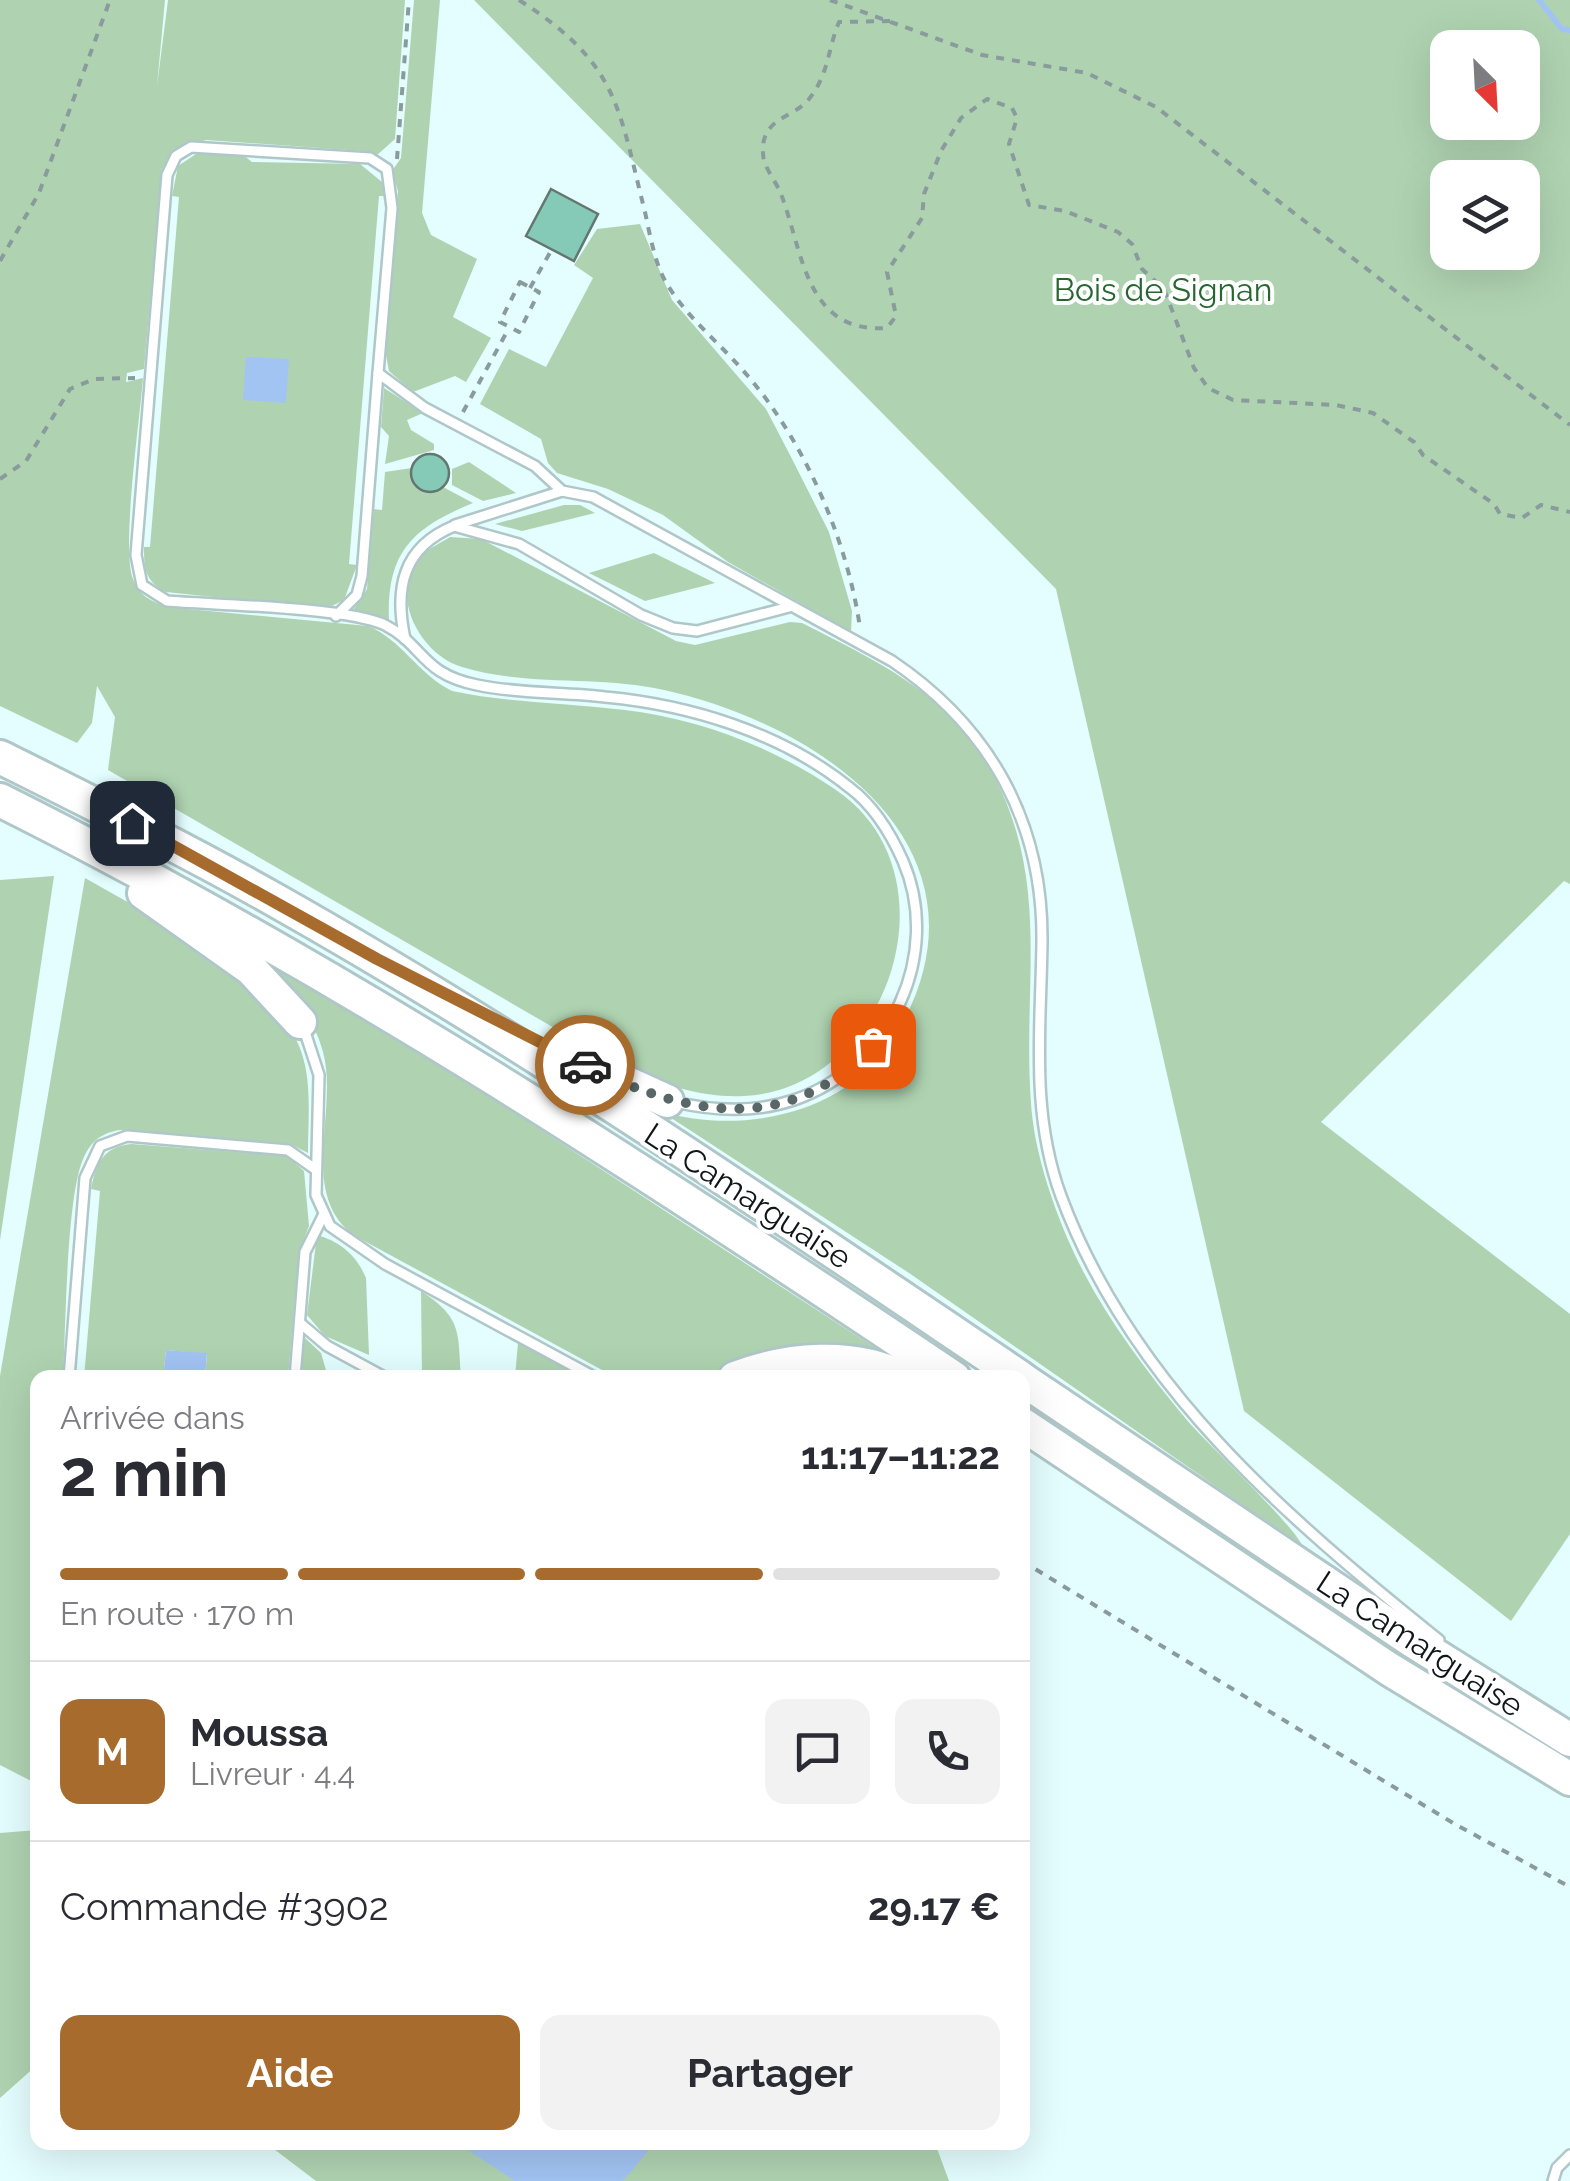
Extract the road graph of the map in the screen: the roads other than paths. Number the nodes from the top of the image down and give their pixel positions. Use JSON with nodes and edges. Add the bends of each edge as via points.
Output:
{"nodes":[{"id":1,"x":378,"y":372,"type":"junction"},
{"id":2,"x":562,"y":491,"type":"junction"},
{"id":3,"x":454,"y":526,"type":"junction"},
{"id":4,"x":789,"y":607,"type":"junction"},
{"id":5,"x":336,"y":616,"type":"junction"},
{"id":6,"x":405,"y":639,"type":"junction"},
{"id":7,"x":0,"y":756,"type":"edge"},
{"id":8,"x":0,"y":800,"type":"edge"},
{"id":9,"x":0,"y":814,"type":"edge"},
{"id":10,"x":377,"y":959,"type":"junction"},
{"id":11,"x":300,"y":1022,"type":"joint"},
{"id":12,"x":667,"y":1101,"type":"joint"},
{"id":13,"x":315,"y":1169,"type":"junction"},
{"id":14,"x":323,"y":1216,"type":"junction"},
{"id":15,"x":300,"y":1324,"type":"junction"},
{"id":16,"x":70,"y":1370,"type":"edge"},
{"id":17,"x":296,"y":1370,"type":"edge"},
{"id":18,"x":371,"y":1370,"type":"edge"},
{"id":19,"x":581,"y":1370,"type":"edge"},
{"id":20,"x":768,"y":1370,"type":"edge"},
{"id":21,"x":876,"y":1370,"type":"edge"},
{"id":22,"x":942,"y":1370,"type":"edge"},
{"id":23,"x":1010,"y":1370,"type":"edge"},
{"id":24,"x":1030,"y":1383,"type":"edge"},
{"id":25,"x":1030,"y":1429,"type":"edge"},
{"id":26,"x":1030,"y":1449,"type":"edge"},
{"id":27,"x":1324,"y":1626,"type":"junction"},
{"id":28,"x":1452,"y":1650,"type":"joint"},
{"id":29,"x":1570,"y":1738,"type":"edge"},
{"id":30,"x":1570,"y":1779,"type":"edge"},
{"id":31,"x":1570,"y":2155,"type":"edge"},
{"id":32,"x":1553,"y":2181,"type":"edge"}],
"edges":[{"from":1,"to":2,"type":"lane","via":[[456,425],[535,466]]},
{"from":1,"to":5,"type":"lane","via":[[360,588]]},
{"from":1,"to":5,"type":"lane","via":[[392,208],[387,169],[370,158],[211,145],[191,146],[176,156],[168,175],[150,378],[136,555],[142,585],[167,601]]},
{"from":2,"to":3,"type":"lane"},
{"from":2,"to":4,"type":"lane","via":[[593,497]]},
{"from":3,"to":4,"type":"lane","via":[[519,544],[673,628],[697,631]]},
{"from":3,"to":6,"type":"lane","via":[[432,536],[404,572],[399,598]]},
{"from":4,"to":28,"type":"lane","via":[[924,682],[968,724],[1023,818],[1040,898],[1043,1128],[1061,1194],[1104,1288],[1172,1388],[1244,1470],[1297,1523]]},
{"from":5,"to":6,"type":"lane","via":[[371,620]]},
{"from":6,"to":12,"type":"lane","via":[[433,669],[479,686],[652,702],[740,727],[852,789],[898,850],[914,896],[916,953],[905,994],[865,1054],[815,1092],[770,1106],[728,1109]]},
{"from":7,"to":10,"type":"highway","name":"La Camarguaise"},
{"from":8,"to":22,"type":"highway","name":"La Camarguaise","via":[[249,929],[506,1082]]},
{"from":9,"to":11,"type":"highway","via":[[212,938]]},
{"from":10,"to":12,"type":"highway"},
{"from":10,"to":23,"type":"highway","name":"La Camarguaise"},
{"from":11,"to":13,"type":"lane","via":[[319,1075]]},
{"from":13,"to":14,"type":"lane"},
{"from":13,"to":16,"type":"lane","via":[[288,1150],[127,1136],[100,1146],[85,1178]]},
{"from":14,"to":15,"type":"lane","via":[[305,1252]]},
{"from":14,"to":19,"type":"lane","via":[[385,1264]]},
{"from":15,"to":17,"type":"lane"},
{"from":15,"to":18,"type":"lane"},
{"from":20,"to":21,"type":"highway","via":[[806,1361]]},
{"from":24,"to":29,"type":"highway","name":"La Camarguaise"},
{"from":25,"to":27,"type":"highway","name":"La Camarguaise"},
{"from":26,"to":27,"type":"highway","via":[[1179,1545]]},
{"from":27,"to":30,"type":"highway","name":"La Camarguaise"},
{"from":28,"to":29,"type":"highway"},
{"from":31,"to":32,"type":"lane"}]}
